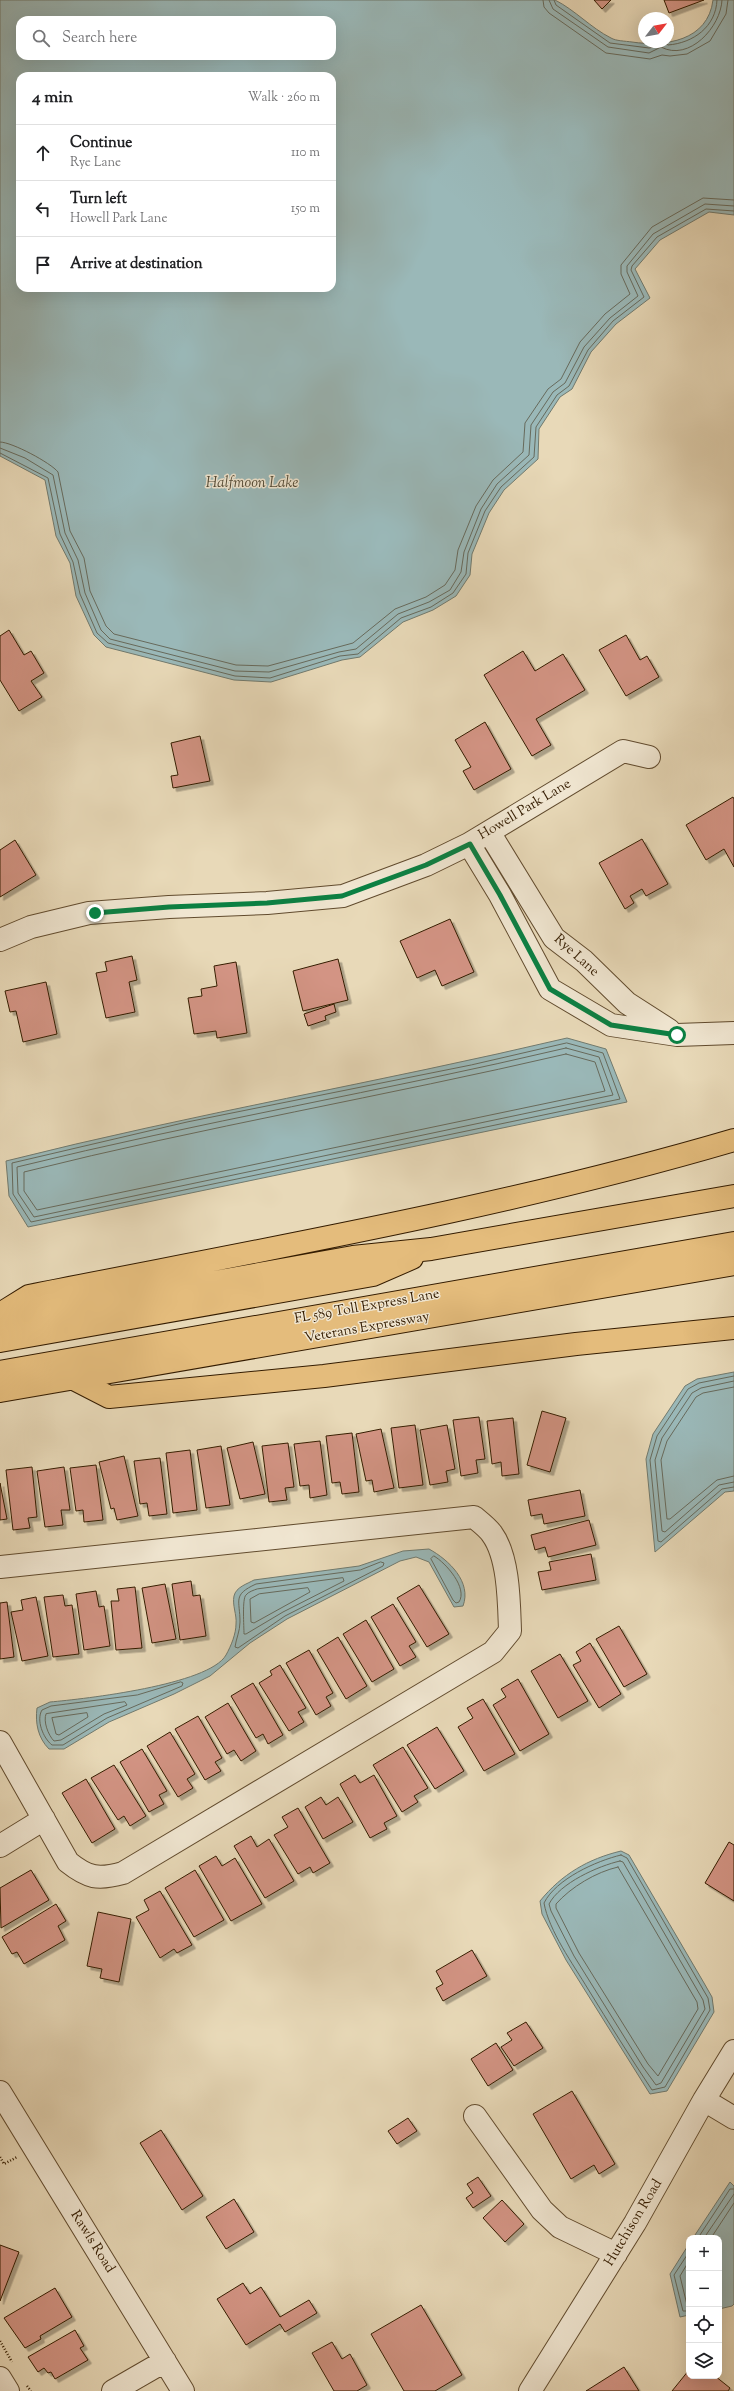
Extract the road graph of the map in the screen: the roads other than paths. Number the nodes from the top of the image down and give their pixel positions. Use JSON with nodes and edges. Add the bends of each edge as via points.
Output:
{"nodes":[{"id":1,"x":649,"y":757,"type":"dead end"},
{"id":2,"x":489,"y":832,"type":"junction"},
{"id":3,"x":470,"y":844,"type":"junction"},
{"id":4,"x":554,"y":938,"type":"junction"},
{"id":5,"x":0,"y":940,"type":"edge"},
{"id":6,"x":532,"y":954,"type":"junction"},
{"id":7,"x":606,"y":984,"type":"junction"},
{"id":8,"x":588,"y":1011,"type":"junction"},
{"id":9,"x":734,"y":1033,"type":"edge"},
{"id":10,"x":677,"y":1035,"type":"junction"},
{"id":11,"x":734,"y":1140,"type":"edge"},
{"id":12,"x":734,"y":1196,"type":"edge"},
{"id":13,"x":734,"y":1243,"type":"edge"},
{"id":14,"x":431,"y":1249,"type":"junction"},
{"id":15,"x":734,"y":1264,"type":"edge"},
{"id":16,"x":0,"y":1314,"type":"edge"},
{"id":17,"x":0,"y":1321,"type":"edge"},
{"id":18,"x":734,"y":1328,"type":"edge"},
{"id":19,"x":0,"y":1341,"type":"edge"},
{"id":20,"x":0,"y":1372,"type":"edge"},
{"id":21,"x":72,"y":1378,"type":"junction"},
{"id":22,"x":0,"y":1391,"type":"edge"},
{"id":23,"x":0,"y":1567,"type":"edge"},
{"id":24,"x":0,"y":1742,"type":"edge"},
{"id":25,"x":44,"y":1820,"type":"junction"},
{"id":26,"x":0,"y":1846,"type":"edge"},
{"id":27,"x":734,"y":2051,"type":"edge"},
{"id":28,"x":0,"y":2092,"type":"edge"},
{"id":29,"x":704,"y":2100,"type":"junction"},
{"id":30,"x":475,"y":2116,"type":"dead end"},
{"id":31,"x":734,"y":2118,"type":"edge"},
{"id":32,"x":616,"y":2254,"type":"junction"},
{"id":33,"x":165,"y":2361,"type":"junction"},
{"id":34,"x":0,"y":2378,"type":"edge"},
{"id":35,"x":8,"y":2391,"type":"edge"},
{"id":36,"x":113,"y":2391,"type":"edge"},
{"id":37,"x":183,"y":2391,"type":"edge"},
{"id":38,"x":530,"y":2391,"type":"edge"}],
"edges":[{"from":1,"to":2,"type":"street","name":"Howell Park Lane","via":[[623,751]]},
{"from":2,"to":3,"type":"street","name":"Howell Park Lane"},
{"from":2,"to":4,"type":"street","name":"Rye Lane"},
{"from":3,"to":5,"type":"street","name":"Howell Park Lane","via":[[426,865],[342,896],[90,913],[31,927]]},
{"from":3,"to":6,"type":"street","name":"Rye Lane"},
{"from":4,"to":6,"type":"street"},
{"from":4,"to":7,"type":"street","name":"Rye Lane","via":[[584,961]]},
{"from":6,"to":8,"type":"street","name":"Rye Lane","via":[[550,989]]},
{"from":7,"to":8,"type":"street"},
{"from":7,"to":10,"type":"street","name":"Rye Lane","via":[[627,1003]]},
{"from":8,"to":10,"type":"street","name":"Rye Lane","via":[[611,1025]]},
{"from":9,"to":10,"type":"street","name":"Rye Lane"},
{"from":11,"to":16,"type":"highway","via":[[557,1188],[30,1296]]},
{"from":12,"to":14,"type":"highway"},
{"from":13,"to":20,"type":"highway","name":"FL 589 Toll Express Lane"},
{"from":14,"to":17,"type":"highway","via":[[353,1257]]},
{"from":14,"to":19,"type":"highway","via":[[373,1275]]},
{"from":15,"to":21,"type":"highway","name":"Veterans Expressway"},
{"from":18,"to":21,"type":"highway","via":[[576,1344],[324,1376],[109,1397]]},
{"from":21,"to":22,"type":"highway","name":"Veterans Expressway"},
{"from":23,"to":25,"type":"street","via":[[474,1517],[492,1534],[500,1549],[509,1599],[510,1631],[493,1652],[123,1873],[104,1878],[82,1874],[68,1862]]},
{"from":24,"to":25,"type":"street"},
{"from":25,"to":26,"type":"street"},
{"from":27,"to":29,"type":"street","name":"Hutchison Road"},
{"from":28,"to":33,"type":"street","name":"Rawls Road"},
{"from":29,"to":31,"type":"street"},
{"from":29,"to":32,"type":"street","name":"Hutchison Road"},
{"from":30,"to":32,"type":"street","via":[[542,2210],[560,2227]]},
{"from":32,"to":38,"type":"street","name":"Hutchison Road"},
{"from":33,"to":36,"type":"street"},
{"from":33,"to":37,"type":"street","name":"Rawls Road"},
{"from":34,"to":35,"type":"street"}]}
